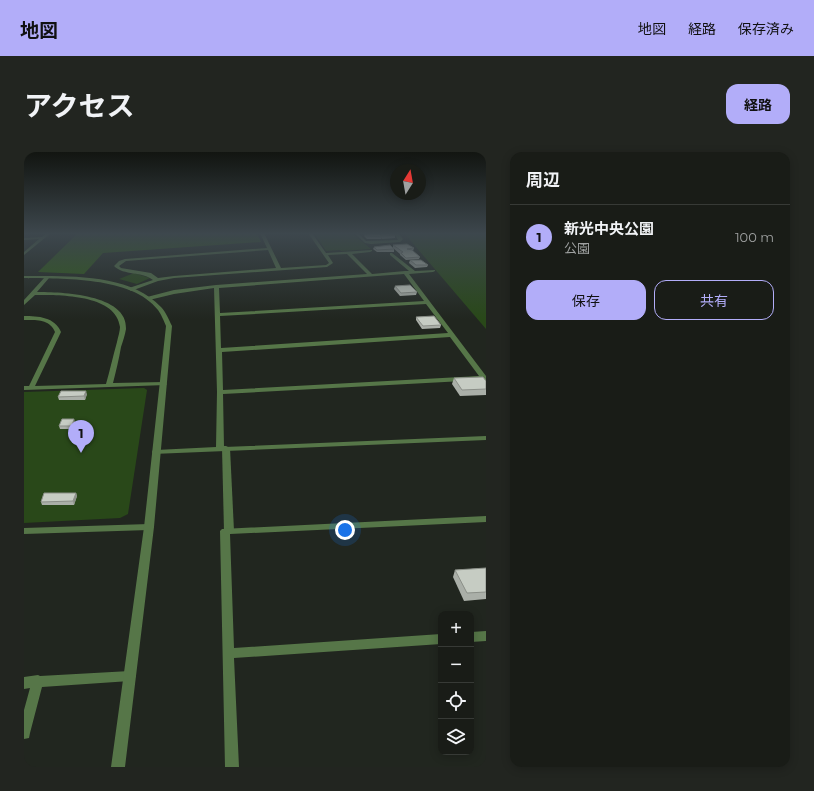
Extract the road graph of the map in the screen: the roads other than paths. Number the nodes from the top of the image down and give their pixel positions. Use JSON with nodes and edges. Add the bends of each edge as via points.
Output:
{"nodes":[{"id":1,"x":121,"y":262,"type":"edge"},
{"id":2,"x":276,"y":262,"type":"edge"},
{"id":3,"x":330,"y":262,"type":"edge"},
{"id":4,"x":357,"y":262,"type":"edge"},
{"id":5,"x":401,"y":262,"type":"edge"},
{"id":6,"x":279,"y":269,"type":"junction"},
{"id":7,"x":433,"y":271,"type":"dead end"},
{"id":8,"x":406,"y":272,"type":"junction"},
{"id":9,"x":412,"y":272,"type":"junction"},
{"id":10,"x":370,"y":275,"type":"junction"},
{"id":11,"x":24,"y":277,"type":"edge"},
{"id":12,"x":47,"y":278,"type":"junction"},
{"id":13,"x":157,"y":280,"type":"junction"},
{"id":14,"x":216,"y":286,"type":"junction"},
{"id":15,"x":131,"y":289,"type":"junction"},
{"id":16,"x":33,"y":293,"type":"junction"},
{"id":17,"x":149,"y":298,"type":"junction"},
{"id":18,"x":426,"y":302,"type":"junction"},
{"id":19,"x":24,"y":304,"type":"edge"},
{"id":20,"x":217,"y":315,"type":"junction"},
{"id":21,"x":24,"y":318,"type":"edge"},
{"id":22,"x":451,"y":335,"type":"junction"},
{"id":23,"x":218,"y":350,"type":"junction"},
{"id":24,"x":485,"y":380,"type":"edge"},
{"id":25,"x":164,"y":384,"type":"junction"},
{"id":26,"x":109,"y":386,"type":"junction"},
{"id":27,"x":28,"y":388,"type":"edge"},
{"id":28,"x":220,"y":392,"type":"junction"},
{"id":29,"x":486,"y":438,"type":"edge"},
{"id":30,"x":223,"y":449,"type":"junction"},
{"id":31,"x":156,"y":452,"type":"junction"},
{"id":32,"x":486,"y":519,"type":"edge"},
{"id":33,"x":149,"y":526,"type":"junction"},
{"id":34,"x":24,"y":531,"type":"edge"},
{"id":35,"x":229,"y":531,"type":"junction"},
{"id":36,"x":486,"y":636,"type":"edge"},
{"id":37,"x":474,"y":637,"type":"edge"},
{"id":38,"x":438,"y":639,"type":"edge"},
{"id":39,"x":229,"y":653,"type":"junction"},
{"id":40,"x":130,"y":676,"type":"junction"},
{"id":41,"x":38,"y":682,"type":"junction"},
{"id":42,"x":24,"y":683,"type":"edge"},
{"id":43,"x":24,"y":733,"type":"edge"},
{"id":44,"x":118,"y":767,"type":"edge"},
{"id":45,"x":232,"y":767,"type":"edge"}],
"edges":[{"from":1,"to":13,"type":"street","via":[[116,266],[149,274]]},
{"from":2,"to":6,"type":"street"},
{"from":3,"to":6,"type":"street","via":[[327,266]]},
{"from":4,"to":10,"type":"street"},
{"from":5,"to":9,"type":"street"},
{"from":6,"to":13,"type":"street"},
{"from":7,"to":9,"type":"street"},
{"from":8,"to":9,"type":"street"},
{"from":8,"to":10,"type":"street"},
{"from":8,"to":18,"type":"street"},
{"from":10,"to":14,"type":"street"},
{"from":11,"to":12,"type":"street"},
{"from":12,"to":15,"type":"street","via":[[92,279]]},
{"from":12,"to":16,"type":"street"},
{"from":13,"to":15,"type":"street"},
{"from":14,"to":17,"type":"street","via":[[182,290]]},
{"from":14,"to":20,"type":"street"},
{"from":15,"to":17,"type":"street"},
{"from":16,"to":19,"type":"street"},
{"from":16,"to":26,"type":"street","via":[[81,296],[108,305],[119,314],[123,328]]},
{"from":17,"to":25,"type":"street","via":[[161,307],[169,326]]},
{"from":18,"to":20,"type":"street"},
{"from":18,"to":22,"type":"street"},
{"from":20,"to":23,"type":"street"},
{"from":21,"to":27,"type":"street","via":[[48,321],[54,324],[58,332]]},
{"from":22,"to":23,"type":"street"},
{"from":22,"to":24,"type":"street"},
{"from":23,"to":28,"type":"street"},
{"from":24,"to":28,"type":"street"},
{"from":25,"to":26,"type":"street"},
{"from":25,"to":31,"type":"street"},
{"from":26,"to":27,"type":"street"},
{"from":28,"to":30,"type":"street"},
{"from":29,"to":30,"type":"street"},
{"from":30,"to":31,"type":"street"},
{"from":30,"to":35,"type":"street"},
{"from":31,"to":33,"type":"street"},
{"from":32,"to":35,"type":"street"},
{"from":33,"to":34,"type":"street"},
{"from":33,"to":40,"type":"street"},
{"from":35,"to":39,"type":"street","via":[[225,531]]},
{"from":36,"to":37,"type":"street"},
{"from":38,"to":39,"type":"street"},
{"from":39,"to":45,"type":"street"},
{"from":40,"to":41,"type":"street"},
{"from":40,"to":44,"type":"street"},
{"from":41,"to":42,"type":"street"},
{"from":41,"to":43,"type":"street"}]}
